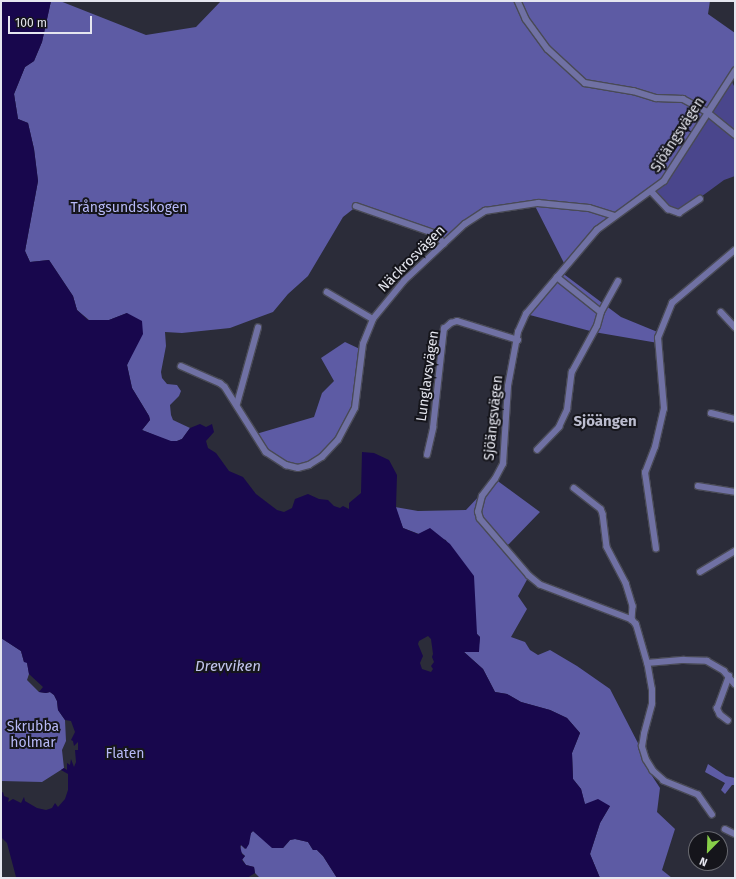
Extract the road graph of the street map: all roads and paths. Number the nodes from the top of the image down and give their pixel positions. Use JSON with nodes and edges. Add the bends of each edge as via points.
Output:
{"nodes":[{"id":1,"x":518,"y":1,"type":"edge"},
{"id":2,"x":735,"y":70,"type":"edge"},
{"id":3,"x":708,"y":112,"type":"junction"},
{"id":4,"x":735,"y":135,"type":"edge"},
{"id":5,"x":651,"y":191,"type":"junction"},
{"id":6,"x":700,"y":199,"type":"dead end"},
{"id":7,"x":356,"y":206,"type":"dead end"},
{"id":8,"x":615,"y":216,"type":"junction"},
{"id":9,"x":444,"y":244,"type":"junction"},
{"id":10,"x":735,"y":250,"type":"edge"},
{"id":11,"x":557,"y":277,"type":"junction"},
{"id":12,"x":618,"y":281,"type":"dead end"},
{"id":13,"x":327,"y":292,"type":"dead end"},
{"id":14,"x":601,"y":312,"type":"junction"},
{"id":15,"x":721,"y":312,"type":"dead end"},
{"id":16,"x":373,"y":319,"type":"junction"},
{"id":17,"x":735,"y":327,"type":"edge"},
{"id":18,"x":258,"y":328,"type":"dead end"},
{"id":19,"x":518,"y":340,"type":"junction"},
{"id":20,"x":181,"y":366,"type":"dead end"},
{"id":21,"x":237,"y":404,"type":"junction"},
{"id":22,"x":711,"y":413,"type":"dead end"},
{"id":23,"x":735,"y":419,"type":"edge"},
{"id":24,"x":537,"y":450,"type":"dead end"},
{"id":25,"x":426,"y":455,"type":"dead end"},
{"id":26,"x":698,"y":486,"type":"dead end"},
{"id":27,"x":574,"y":488,"type":"dead end"},
{"id":28,"x":735,"y":492,"type":"edge"},
{"id":29,"x":656,"y":550,"type":"dead end"},
{"id":30,"x":735,"y":551,"type":"edge"},
{"id":31,"x":700,"y":572,"type":"dead end"},
{"id":32,"x":632,"y":620,"type":"junction"},
{"id":33,"x":647,"y":663,"type":"junction"},
{"id":34,"x":729,"y":676,"type":"junction"},
{"id":35,"x":735,"y":684,"type":"edge"},
{"id":36,"x":728,"y":721,"type":"dead end"},
{"id":37,"x":712,"y":815,"type":"dead end"},
{"id":38,"x":725,"y":829,"type":"dead end"},
{"id":39,"x":735,"y":834,"type":"edge"}],
"edges":[{"from":1,"to":3,"type":"street","via":[[526,19],[548,49],[585,83],[633,91],[656,98],[683,99]]},
{"from":2,"to":3,"type":"street","name":"Sjöängsvägen"},
{"from":3,"to":4,"type":"street"},
{"from":3,"to":5,"type":"street","name":"Sjöängsvägen","via":[[670,174]]},
{"from":5,"to":6,"type":"street","via":[[668,209],[679,213]]},
{"from":5,"to":8,"type":"street","name":"Sjöängsvägen"},
{"from":7,"to":9,"type":"street","via":[[437,234]]},
{"from":8,"to":9,"type":"street","name":"Näckrosvägen","via":[[590,208],[557,204],[538,203],[498,208],[485,211],[465,224]]},
{"from":8,"to":11,"type":"street","name":"Sjöängsvägen","via":[[597,230]]},
{"from":9,"to":16,"type":"street","name":"Näckrosvägen","via":[[404,281]]},
{"from":10,"to":29,"type":"street","via":[[672,303],[658,338],[664,410],[656,447],[645,473]]},
{"from":11,"to":14,"type":"street"},
{"from":11,"to":19,"type":"street","name":"Sjöängsvägen","via":[[526,314],[521,323]]},
{"from":12,"to":14,"type":"street"},
{"from":13,"to":16,"type":"street"},
{"from":14,"to":24,"type":"street","via":[[597,326],[572,372],[567,410],[558,427]]},
{"from":15,"to":17,"type":"street"},
{"from":16,"to":21,"type":"street","name":"Näckrosvägen","via":[[363,344],[355,408],[330,450],[309,465],[298,468],[286,465],[266,452]]},
{"from":18,"to":21,"type":"street"},
{"from":19,"to":25,"type":"street","name":"Lunglavsvägen","via":[[457,321],[444,329],[434,428]]},
{"from":19,"to":32,"type":"street","name":"Sjöängsvägen","via":[[505,408],[503,464],[482,496],[478,512],[480,519],[529,576],[540,585]]},
{"from":20,"to":21,"type":"street","name":"Näckrosvägen","via":[[220,383]]},
{"from":22,"to":23,"type":"street"},
{"from":26,"to":28,"type":"street"},
{"from":27,"to":32,"type":"street","via":[[601,509],[607,547],[626,583],[633,606]]},
{"from":30,"to":31,"type":"street"},
{"from":32,"to":33,"type":"street","via":[[636,625]]},
{"from":33,"to":34,"type":"street","via":[[684,660],[707,662]]},
{"from":33,"to":37,"type":"street","via":[[652,704],[642,747],[646,760],[664,781],[698,795]]},
{"from":34,"to":35,"type":"street"},
{"from":34,"to":36,"type":"street","via":[[718,709],[720,715]]},
{"from":38,"to":39,"type":"street"}]}
